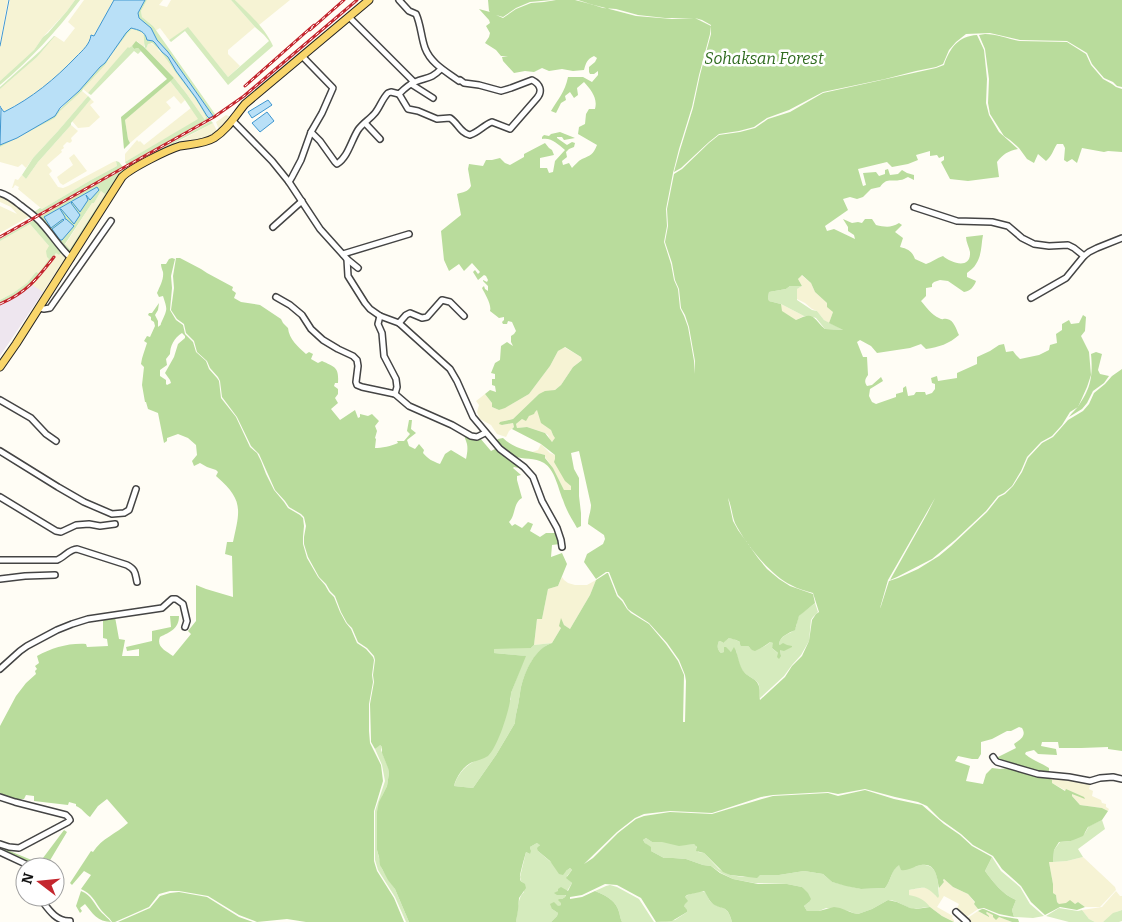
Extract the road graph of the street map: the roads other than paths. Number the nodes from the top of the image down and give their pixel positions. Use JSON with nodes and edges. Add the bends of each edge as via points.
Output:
{"nodes":[{"id":1,"x":369,"y":0,"type":"edge"},
{"id":2,"x":399,"y":0,"type":"edge"},
{"id":3,"x":349,"y":17,"type":"junction"},
{"id":4,"x":302,"y":56,"type":"junction"},
{"id":5,"x":441,"y":69,"type":"junction"},
{"id":6,"x":413,"y":83,"type":"junction"},
{"id":7,"x":399,"y":94,"type":"junction"},
{"id":8,"x":433,"y":98,"type":"dead end"},
{"id":9,"x":233,"y":121,"type":"junction"},
{"id":10,"x":365,"y":123,"type":"junction"},
{"id":11,"x":311,"y":132,"type":"junction"},
{"id":12,"x":380,"y":139,"type":"dead end"},
{"id":13,"x":289,"y":182,"type":"junction"},
{"id":14,"x":0,"y":193,"type":"edge"},
{"id":15,"x":302,"y":201,"type":"junction"},
{"id":16,"x":914,"y":207,"type":"dead end"},
{"id":17,"x":111,"y":221,"type":"dead end"},
{"id":18,"x":273,"y":227,"type":"dead end"},
{"id":19,"x":409,"y":234,"type":"dead end"},
{"id":20,"x":1122,"y":238,"type":"edge"},
{"id":21,"x":343,"y":254,"type":"junction"},
{"id":22,"x":1084,"y":256,"type":"junction"},
{"id":23,"x":71,"y":258,"type":"junction"},
{"id":24,"x":347,"y":259,"type":"junction"},
{"id":25,"x":358,"y":268,"type":"dead end"},
{"id":26,"x":276,"y":297,"type":"dead end"},
{"id":27,"x":1031,"y":298,"type":"dead end"},
{"id":28,"x":39,"y":308,"type":"junction"},
{"id":29,"x":380,"y":316,"type":"junction"},
{"id":30,"x":464,"y":316,"type":"dead end"},
{"id":31,"x":399,"y":323,"type":"junction"},
{"id":32,"x":0,"y":367,"type":"edge"},
{"id":33,"x":394,"y":394,"type":"junction"},
{"id":34,"x":0,"y":400,"type":"edge"},
{"id":35,"x":485,"y":433,"type":"junction"},
{"id":36,"x":56,"y":441,"type":"dead end"},
{"id":37,"x":0,"y":451,"type":"edge"},
{"id":38,"x":136,"y":489,"type":"dead end"},
{"id":39,"x":0,"y":498,"type":"edge"},
{"id":40,"x":115,"y":524,"type":"dead end"},
{"id":41,"x":562,"y":547,"type":"dead end"},
{"id":42,"x":0,"y":560,"type":"edge"},
{"id":43,"x":55,"y":575,"type":"dead end"},
{"id":44,"x":0,"y":579,"type":"edge"},
{"id":45,"x":137,"y":582,"type":"dead end"},
{"id":46,"x":185,"y":627,"type":"dead end"},
{"id":47,"x":0,"y":669,"type":"edge"},
{"id":48,"x":993,"y":758,"type":"dead end"},
{"id":49,"x":1122,"y":779,"type":"edge"},
{"id":50,"x":0,"y":797,"type":"edge"},
{"id":51,"x":0,"y":844,"type":"edge"},
{"id":52,"x":0,"y":852,"type":"edge"},
{"id":53,"x":15,"y":859,"type":"edge"},
{"id":54,"x":46,"y":907,"type":"edge"},
{"id":55,"x":956,"y":912,"type":"dead end"},
{"id":56,"x":70,"y":921,"type":"edge"},
{"id":57,"x":967,"y":922,"type":"edge"}],
"edges":[{"from":1,"to":3,"type":"main road"},
{"from":2,"to":5,"type":"street","via":[[416,14],[426,49]]},
{"from":3,"to":4,"type":"main road"},
{"from":3,"to":6,"type":"street"},
{"from":4,"to":9,"type":"main road","via":[[245,104]]},
{"from":4,"to":11,"type":"street","via":[[333,88]]},
{"from":5,"to":6,"type":"street","via":[[430,78]]},
{"from":5,"to":7,"type":"street","via":[[464,83],[501,91],[532,80],[541,90],[510,129],[489,122],[470,135],[462,132],[450,118],[437,119],[408,109]]},
{"from":6,"to":7,"type":"street"},
{"from":6,"to":8,"type":"street"},
{"from":7,"to":10,"type":"street","via":[[388,93]]},
{"from":9,"to":13,"type":"street"},
{"from":9,"to":23,"type":"main road","via":[[213,139],[179,147],[128,172],[116,185]]},
{"from":10,"to":11,"type":"street","via":[[338,164]]},
{"from":10,"to":12,"type":"street"},
{"from":11,"to":13,"type":"street"},
{"from":13,"to":15,"type":"street"},
{"from":14,"to":23,"type":"street","via":[[36,217]]},
{"from":15,"to":18,"type":"street"},
{"from":15,"to":21,"type":"street","via":[[320,229]]},
{"from":16,"to":22,"type":"street","via":[[957,221],[1008,226],[1030,242],[1048,246],[1068,245]]},
{"from":17,"to":28,"type":"street","via":[[50,308]]},
{"from":19,"to":21,"type":"street"},
{"from":20,"to":22,"type":"street"},
{"from":21,"to":24,"type":"street"},
{"from":22,"to":27,"type":"street","via":[[1066,278]]},
{"from":23,"to":28,"type":"main road"},
{"from":24,"to":25,"type":"street"},
{"from":24,"to":29,"type":"street","via":[[348,276],[356,290]]},
{"from":26,"to":33,"type":"street","via":[[302,315],[323,340],[357,360],[357,385]]},
{"from":28,"to":32,"type":"main road"},
{"from":29,"to":31,"type":"street"},
{"from":29,"to":33,"type":"street","via":[[378,324],[384,356],[396,380]]},
{"from":30,"to":31,"type":"street","via":[[450,302],[442,300],[427,317],[410,313]]},
{"from":31,"to":35,"type":"street","via":[[450,369],[473,417]]},
{"from":33,"to":35,"type":"street","via":[[409,406],[471,436]]},
{"from":34,"to":36,"type":"street","via":[[31,418]]},
{"from":35,"to":41,"type":"street","via":[[533,477],[557,528]]},
{"from":37,"to":38,"type":"street","via":[[72,495],[112,514],[129,510]]},
{"from":39,"to":40,"type":"street","via":[[56,531],[76,525]]},
{"from":42,"to":45,"type":"street","via":[[57,560],[77,549],[133,568]]},
{"from":43,"to":44,"type":"street"},
{"from":46,"to":47,"type":"street","via":[[187,621],[183,604],[172,599],[162,608],[64,627],[20,651]]},
{"from":48,"to":49,"type":"street","via":[[1038,774],[1090,781],[1113,777]]},
{"from":50,"to":51,"type":"street","via":[[66,815],[70,820],[19,848]]},
{"from":52,"to":53,"type":"street"},
{"from":54,"to":56,"type":"street","via":[[63,922]]},
{"from":55,"to":57,"type":"street"}]}
